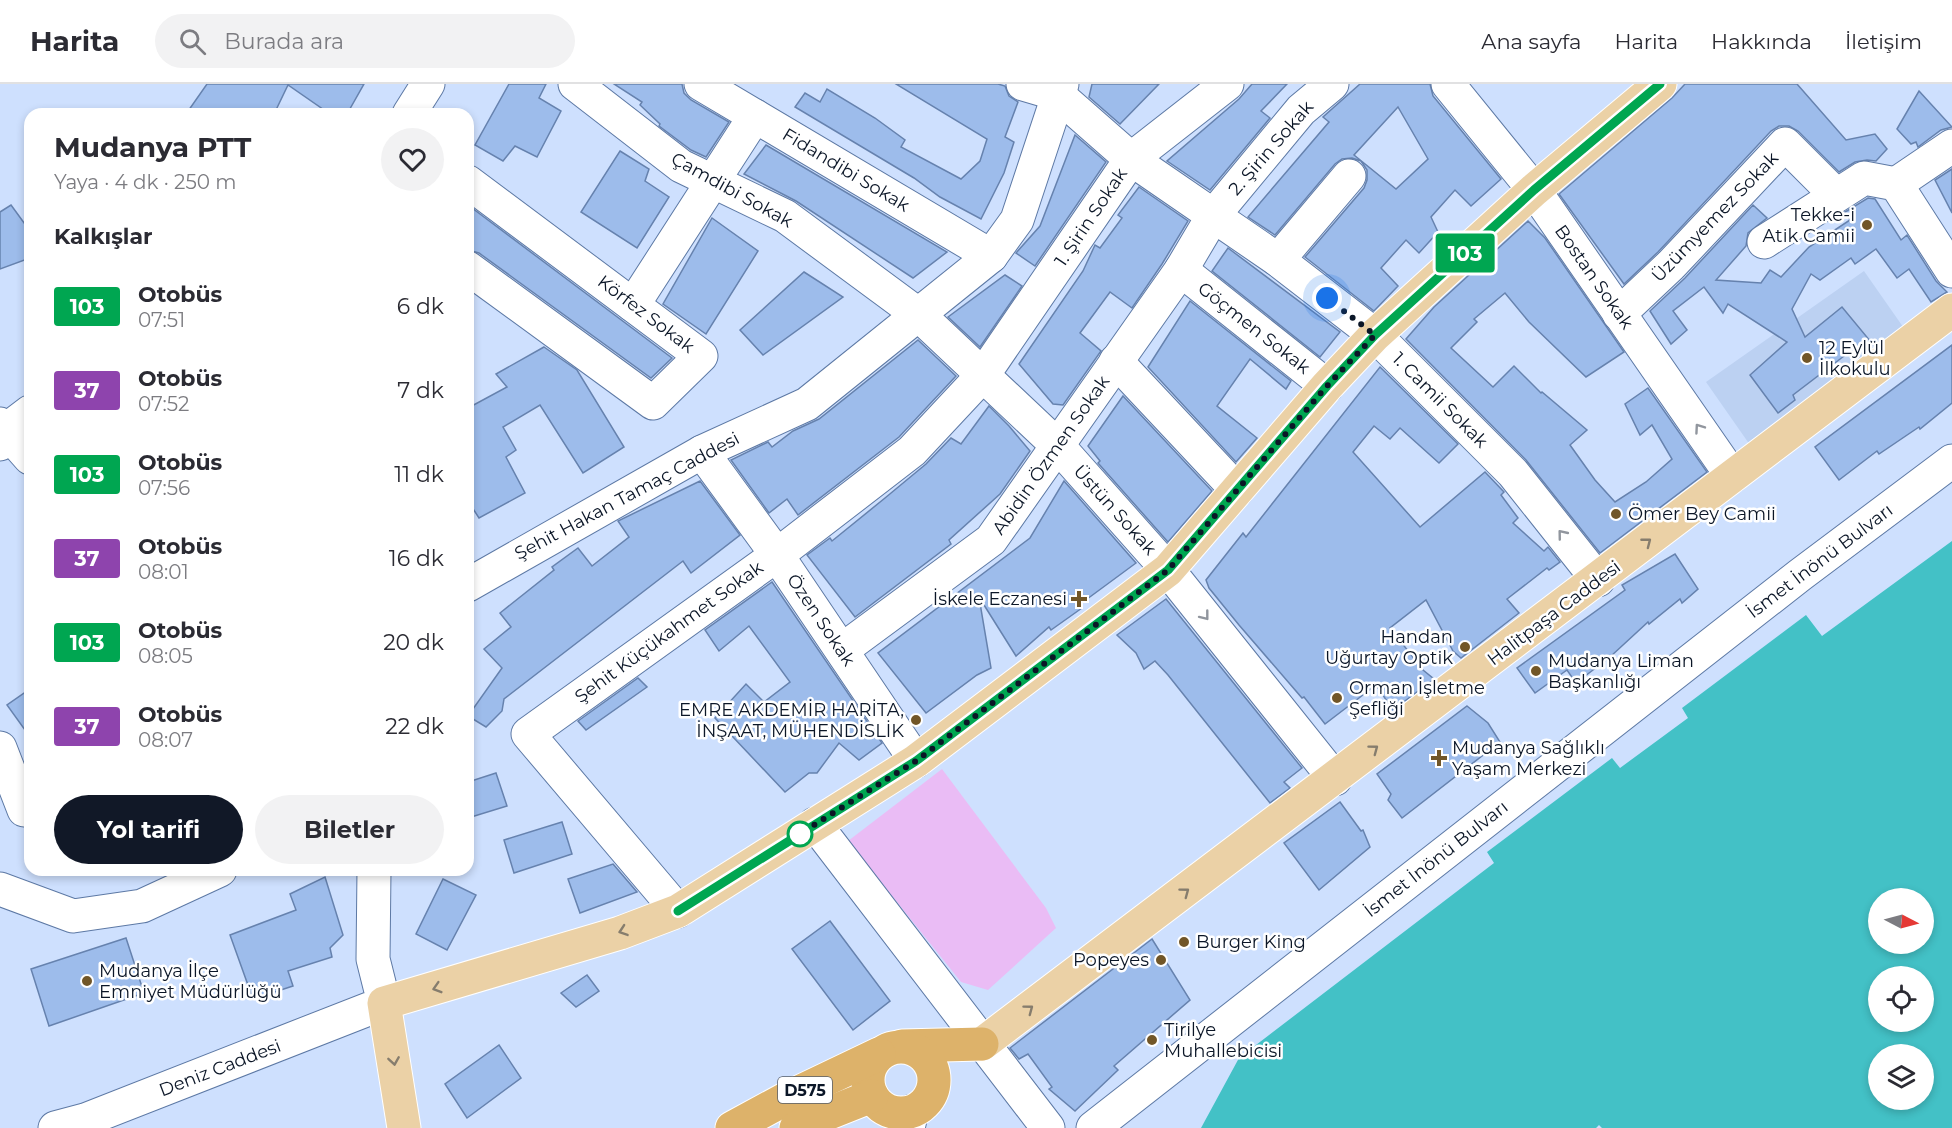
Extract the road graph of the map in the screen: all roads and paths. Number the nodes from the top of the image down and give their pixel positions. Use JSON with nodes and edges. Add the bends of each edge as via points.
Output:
{"nodes":[{"id":1,"x":428,"y":84,"type":"edge"},
{"id":2,"x":575,"y":84,"type":"edge"},
{"id":3,"x":701,"y":84,"type":"edge"},
{"id":4,"x":1023,"y":84,"type":"edge"},
{"id":5,"x":1227,"y":84,"type":"edge"},
{"id":6,"x":1332,"y":84,"type":"edge"},
{"id":7,"x":1449,"y":84,"type":"edge"},
{"id":8,"x":1660,"y":84,"type":"edge"},
{"id":9,"x":1060,"y":89,"type":"edge"},
{"id":10,"x":413,"y":108,"type":"edge"},
{"id":11,"x":755,"y":116,"type":"junction"},
{"id":12,"x":1952,"y":146,"type":"edge"},
{"id":13,"x":1131,"y":159,"type":"junction"},
{"id":14,"x":1349,"y":176,"type":"dead end"},
{"id":15,"x":713,"y":183,"type":"junction"},
{"id":16,"x":1896,"y":184,"type":"junction"},
{"id":17,"x":474,"y":186,"type":"edge"},
{"id":18,"x":1534,"y":190,"type":"junction"},
{"id":19,"x":1836,"y":195,"type":"junction"},
{"id":20,"x":1213,"y":216,"type":"junction"},
{"id":21,"x":1764,"y":242,"type":"dead end"},
{"id":22,"x":991,"y":256,"type":"junction"},
{"id":23,"x":1278,"y":260,"type":"junction"},
{"id":24,"x":1181,"y":270,"type":"junction"},
{"id":25,"x":1952,"y":271,"type":"edge"},
{"id":26,"x":474,"y":272,"type":"edge"},
{"id":27,"x":633,"y":305,"type":"junction"},
{"id":28,"x":1952,"y":310,"type":"edge"},
{"id":29,"x":1619,"y":314,"type":"junction"},
{"id":30,"x":919,"y":315,"type":"junction"},
{"id":31,"x":1375,"y":335,"type":"junction"},
{"id":32,"x":1116,"y":362,"type":"junction"},
{"id":33,"x":983,"y":375,"type":"junction"},
{"id":34,"x":1327,"y":386,"type":"junction"},
{"id":35,"x":9,"y":428,"type":"edge"},
{"id":36,"x":1058,"y":446,"type":"junction"},
{"id":37,"x":24,"y":449,"type":"edge"},
{"id":38,"x":702,"y":452,"type":"junction"},
{"id":39,"x":1952,"y":461,"type":"edge"},
{"id":40,"x":1732,"y":476,"type":"junction"},
{"id":41,"x":1236,"y":490,"type":"junction"},
{"id":42,"x":777,"y":555,"type":"junction"},
{"id":43,"x":1168,"y":570,"type":"junction"},
{"id":44,"x":1598,"y":580,"type":"junction"},
{"id":45,"x":474,"y":582,"type":"edge"},
{"id":46,"x":842,"y":650,"type":"junction"},
{"id":47,"x":0,"y":748,"type":"edge"},
{"id":48,"x":916,"y":761,"type":"junction"},
{"id":49,"x":1335,"y":779,"type":"junction"},
{"id":50,"x":18,"y":813,"type":"edge"},
{"id":51,"x":815,"y":824,"type":"junction"},
{"id":52,"x":207,"y":876,"type":"edge"},
{"id":53,"x":374,"y":876,"type":"edge"},
{"id":54,"x":0,"y":889,"type":"edge"},
{"id":55,"x":678,"y":911,"type":"junction"},
{"id":56,"x":384,"y":1003,"type":"junction"},
{"id":57,"x":982,"y":1044,"type":"junction"},
{"id":58,"x":891,"y":1050,"type":"junction"},
{"id":59,"x":872,"y":1096,"type":"junction"},
{"id":60,"x":917,"y":1111,"type":"edge"},
{"id":61,"x":77,"y":1125,"type":"edge"},
{"id":62,"x":404,"y":1128,"type":"edge"},
{"id":63,"x":732,"y":1128,"type":"edge"},
{"id":64,"x":796,"y":1128,"type":"edge"},
{"id":65,"x":1048,"y":1128,"type":"edge"},
{"id":66,"x":1093,"y":1128,"type":"edge"}],
"edges":[{"from":1,"to":10,"type":"street"},
{"from":2,"to":15,"type":"street","name":"Çamdibi Sokak","via":[[681,166]]},
{"from":3,"to":11,"type":"street","name":"Fidandibi Sokak"},
{"from":4,"to":9,"type":"street"},
{"from":5,"to":13,"type":"street","name":"1. Şirin Sokak"},
{"from":6,"to":20,"type":"street","name":"2. Şirin Sokak","via":[[1301,110]]},
{"from":7,"to":18,"type":"street","name":"Bostan Sokak"},
{"from":8,"to":18,"type":"main road","name":"Deniz Caddesi"},
{"from":9,"to":13,"type":"street","name":"1. Camii Sokak"},
{"from":9,"to":22,"type":"street","name":"Şehit Hakan Tamaç Caddesi","via":[[1017,220]]},
{"from":11,"to":15,"type":"street"},
{"from":11,"to":22,"type":"street","name":"Fidandibi Sokak"},
{"from":12,"to":16,"type":"street"},
{"from":13,"to":20,"type":"street","name":"1. Camii Sokak"},
{"from":13,"to":33,"type":"street","name":"1. Şirin Sokak"},
{"from":14,"to":23,"type":"street"},
{"from":15,"to":27,"type":"street"},
{"from":15,"to":30,"type":"street","name":"Çamdibi Sokak","via":[[785,216]]},
{"from":16,"to":19,"type":"street","via":[[1864,178]]},
{"from":16,"to":25,"type":"street"},
{"from":17,"to":27,"type":"street","name":"Körfez Sokak"},
{"from":18,"to":29,"type":"street","name":"Bostan Sokak"},
{"from":18,"to":31,"type":"main road","name":"Deniz Caddesi"},
{"from":19,"to":21,"type":"street"},
{"from":19,"to":29,"type":"street","name":"Üzümyemez Sokak","via":[[1785,144]]},
{"from":20,"to":23,"type":"street","name":"1. Camii Sokak"},
{"from":20,"to":24,"type":"street","name":"Abidin Özmen Sokak"},
{"from":22,"to":30,"type":"street","name":"Şehit Hakan Tamaç Caddesi"},
{"from":23,"to":31,"type":"street","name":"1. Camii Sokak"},
{"from":24,"to":32,"type":"street","name":"Abidin Özmen Sokak"},
{"from":24,"to":34,"type":"street","name":"Göçmen Sokak"},
{"from":26,"to":27,"type":"street","name":"Körfez Sokak","via":[[653,403],[701,356]]},
{"from":28,"to":40,"type":"main road","name":"Halitpaşa Caddesi"},
{"from":40,"to":29,"type":"street","name":"Bostan Sokak","one_way":true},
{"from":30,"to":33,"type":"street","name":"Üstün Sokak"},
{"from":30,"to":38,"type":"street","name":"Şehit Hakan Tamaç Caddesi","via":[[807,404]]},
{"from":31,"to":34,"type":"main road","name":"Deniz Caddesi"},
{"from":44,"to":31,"type":"street","name":"1. Camii Sokak","one_way":true,"via":[[1513,473]]},
{"from":32,"to":36,"type":"street","name":"Abidin Özmen Sokak"},
{"from":32,"to":41,"type":"street"},
{"from":33,"to":36,"type":"street","name":"Üstün Sokak"},
{"from":33,"to":42,"type":"street","name":"Şehit Küçükahmet Sokak","via":[[912,451]]},
{"from":34,"to":41,"type":"main road","name":"Deniz Caddesi"},
{"from":35,"to":37,"type":"street"},
{"from":36,"to":43,"type":"street","name":"Üstün Sokak"},
{"from":36,"to":46,"type":"street","name":"Abidin Özmen Sokak","via":[[991,540]]},
{"from":38,"to":42,"type":"street","name":"Özen Sokak"},
{"from":38,"to":45,"type":"street","name":"Şehit Hakan Tamaç Caddesi"},
{"from":39,"to":66,"type":"street","name":"İsmet İnönü Bulvarı","via":[[1800,574]]},
{"from":44,"to":40,"type":"main road","name":"Halitpaşa Caddesi","one_way":true},
{"from":41,"to":43,"type":"main road","name":"Deniz Caddesi"},
{"from":42,"to":46,"type":"street","name":"Özen Sokak"},
{"from":42,"to":55,"type":"street","name":"Şehit Küçükahmet Sokak","via":[[528,734]]},
{"from":43,"to":48,"type":"main road","name":"Deniz Caddesi"},
{"from":43,"to":49,"type":"street","name":"Üstün Sokak","one_way":true},
{"from":49,"to":44,"type":"main road","name":"Halitpaşa Caddesi","one_way":true},
{"from":46,"to":48,"type":"street","name":"Özen Sokak"},
{"from":47,"to":50,"type":"street"},
{"from":48,"to":51,"type":"main road","name":"Deniz Caddesi"},
{"from":57,"to":49,"type":"main road","name":"Halitpaşa Caddesi","one_way":true},
{"from":51,"to":55,"type":"main road","name":"Deniz Caddesi"},
{"from":51,"to":57,"type":"street"},
{"from":52,"to":54,"type":"street","via":[[142,906],[73,916]]},
{"from":53,"to":56,"type":"street","via":[[373,959]]},
{"from":55,"to":56,"type":"main road","name":"Deniz Caddesi","one_way":true,"via":[[620,933]]},
{"from":56,"to":61,"type":"street","name":"Deniz Caddesi"},
{"from":56,"to":62,"type":"main road","one_way":true},
{"from":57,"to":58,"type":"highway"},
{"from":57,"to":60,"type":"highway"},
{"from":57,"to":65,"type":"street"},
{"from":58,"to":59,"type":"highway","via":[[872,1063],[868,1074]]},
{"from":58,"to":60,"type":"highway","via":[[914,1048],[930,1062],[934,1084]]},
{"from":58,"to":63,"type":"highway","number":"D575"},
{"from":59,"to":60,"type":"highway","via":[[890,1111]]},
{"from":59,"to":64,"type":"highway","number":"D575"}]}
